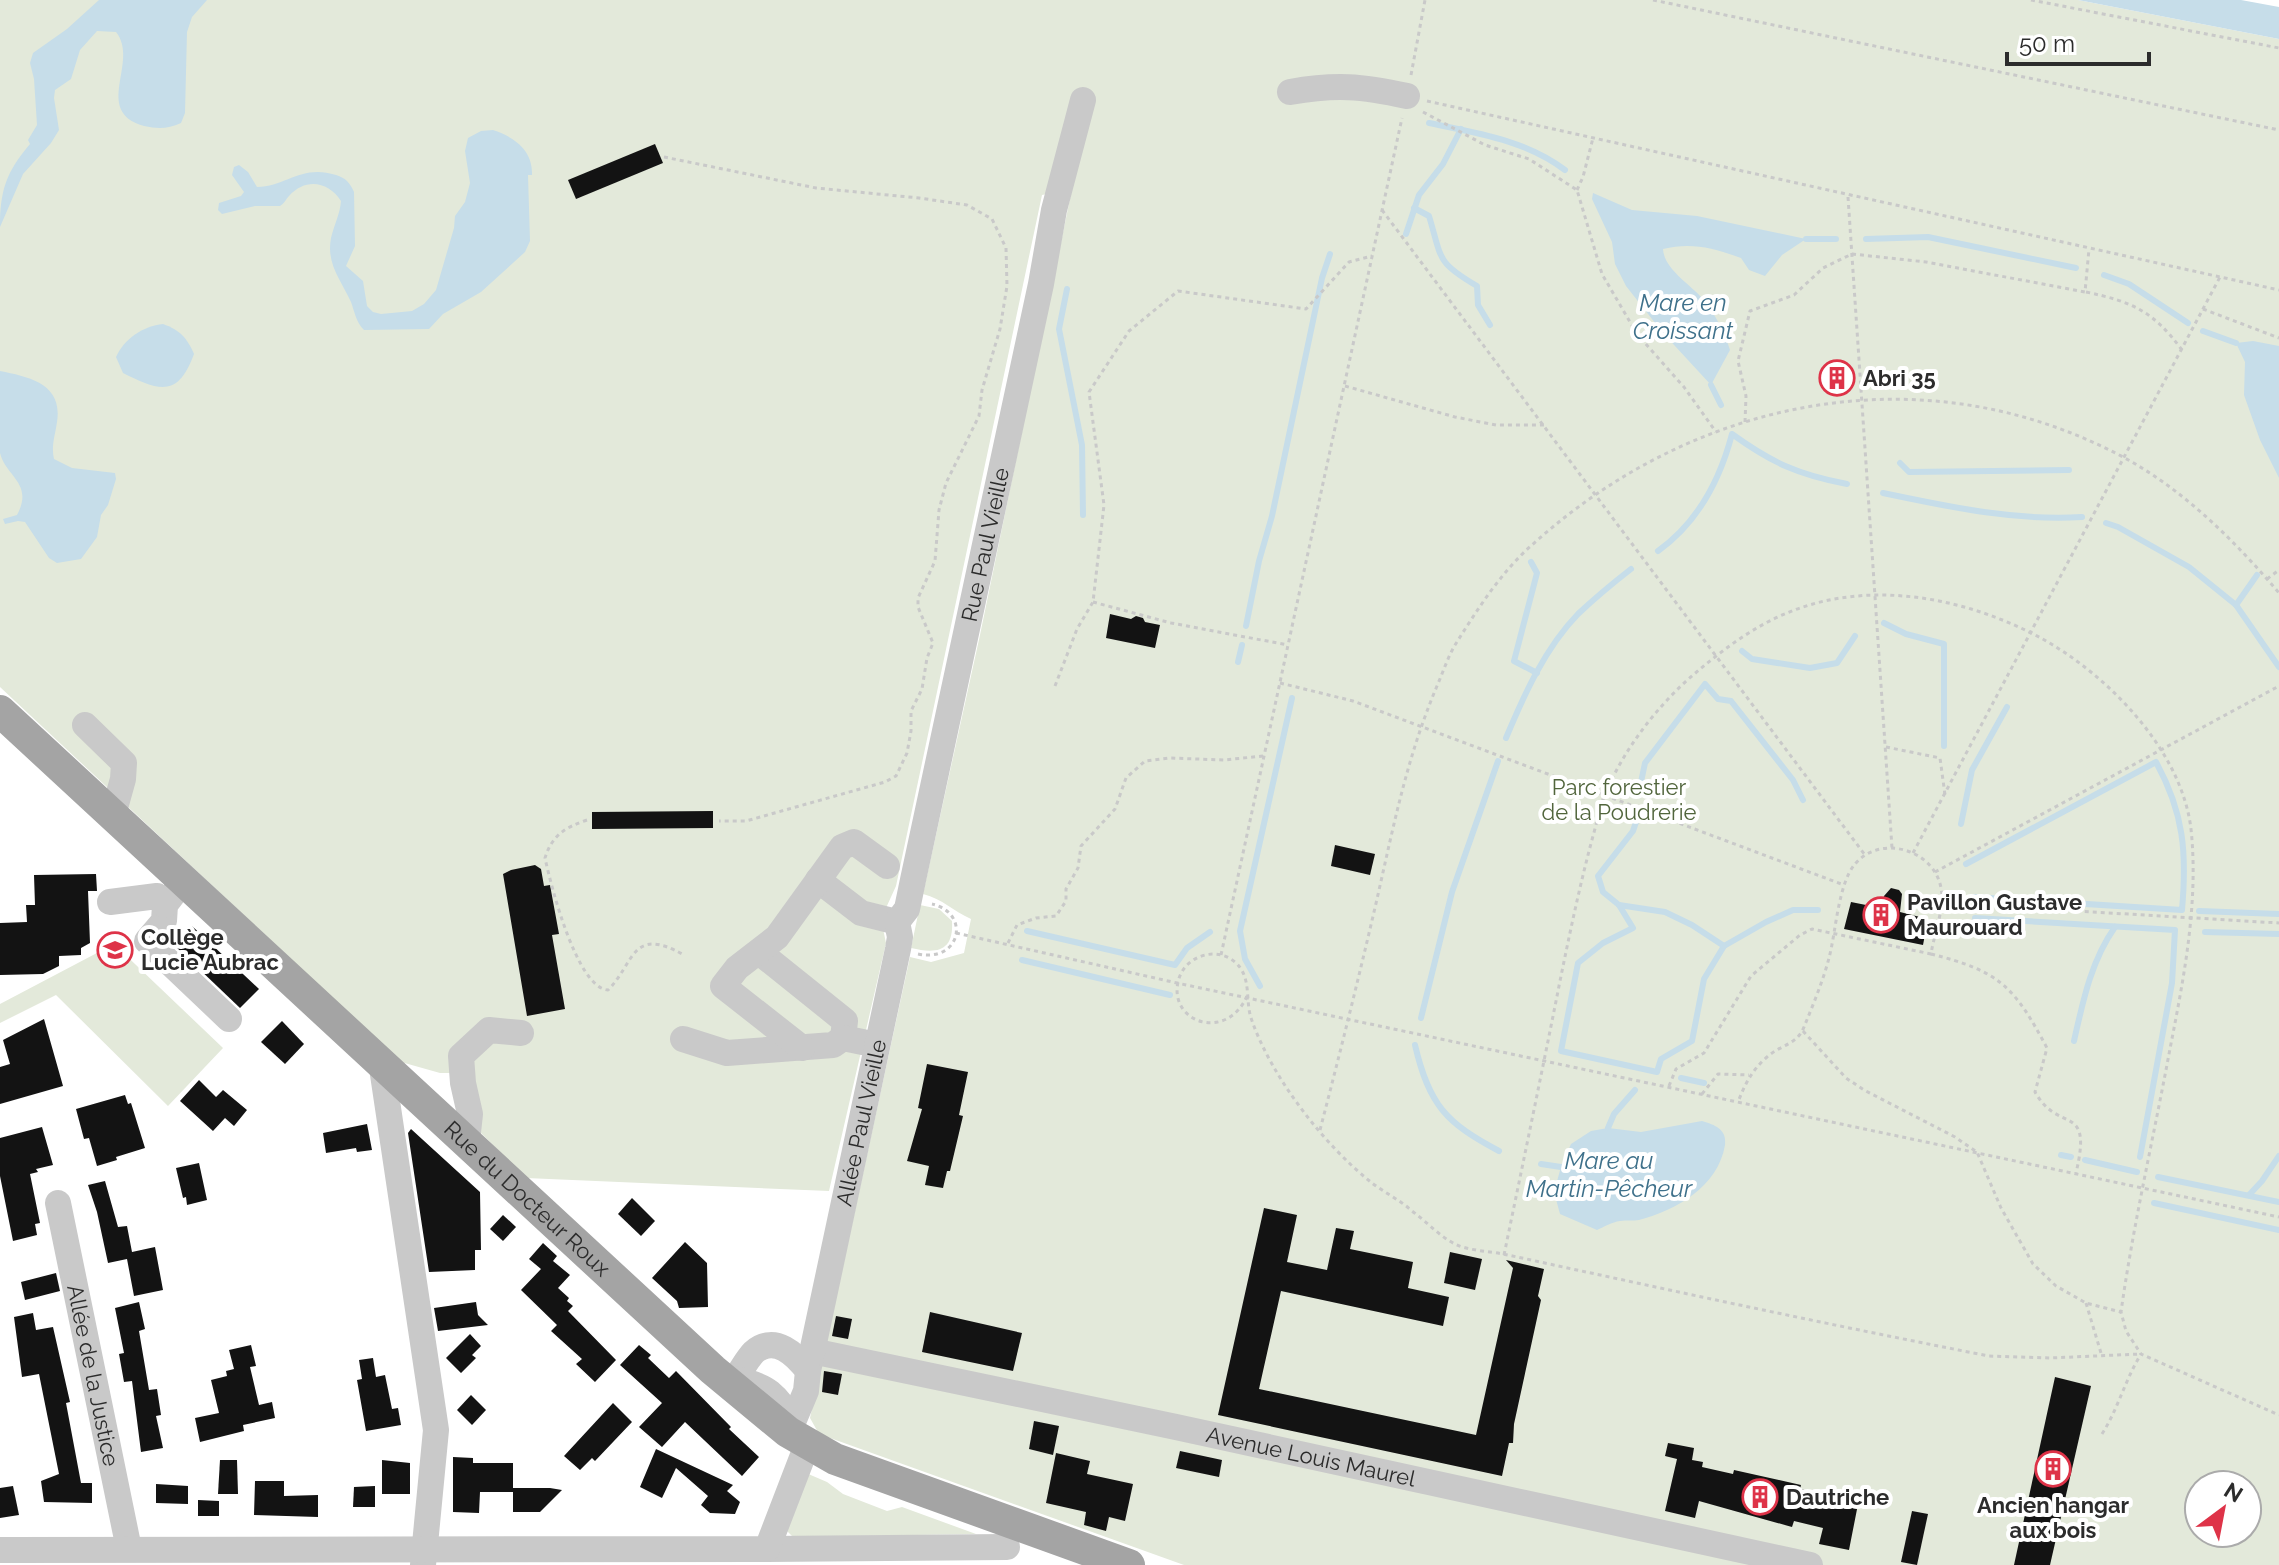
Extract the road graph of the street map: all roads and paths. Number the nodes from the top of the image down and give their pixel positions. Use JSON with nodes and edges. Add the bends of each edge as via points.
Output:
{"nodes":[{"id":1,"x":1425,"y":0,"type":"edge"},
{"id":2,"x":1653,"y":0,"type":"edge"},
{"id":3,"x":2031,"y":0,"type":"edge"},
{"id":4,"x":2279,"y":48,"type":"edge"},
{"id":5,"x":1290,"y":92,"type":"dead end"},
{"id":6,"x":1083,"y":100,"type":"dead end"},
{"id":7,"x":1406,"y":100,"type":"junction"},
{"id":8,"x":2279,"y":130,"type":"edge"},
{"id":9,"x":1593,"y":138,"type":"junction"},
{"id":10,"x":664,"y":157,"type":"dead end"},
{"id":11,"x":1577,"y":190,"type":"junction"},
{"id":12,"x":1848,"y":196,"type":"junction"},
{"id":13,"x":1382,"y":210,"type":"junction"},
{"id":14,"x":2089,"y":248,"type":"junction"},
{"id":15,"x":1852,"y":254,"type":"junction"},
{"id":16,"x":1372,"y":256,"type":"junction"},
{"id":17,"x":2221,"y":277,"type":"junction"},
{"id":18,"x":2279,"y":290,"type":"edge"},
{"id":19,"x":2085,"y":292,"type":"junction"},
{"id":20,"x":2203,"y":309,"type":"junction"},
{"id":21,"x":2279,"y":338,"type":"edge"},
{"id":22,"x":2182,"y":350,"type":"junction"},
{"id":23,"x":1344,"y":386,"type":"junction"},
{"id":24,"x":1861,"y":399,"type":"junction"},
{"id":25,"x":1745,"y":422,"type":"junction"},
{"id":26,"x":1544,"y":425,"type":"junction"},
{"id":27,"x":1716,"y":432,"type":"junction"},
{"id":28,"x":2124,"y":458,"type":"junction"},
{"id":29,"x":1595,"y":493,"type":"junction"},
{"id":30,"x":2279,"y":570,"type":"edge"},
{"id":31,"x":2267,"y":579,"type":"junction"},
{"id":32,"x":2279,"y":593,"type":"edge"},
{"id":33,"x":1874,"y":595,"type":"junction"},
{"id":34,"x":1093,"y":602,"type":"junction"},
{"id":35,"x":2031,"y":632,"type":"junction"},
{"id":36,"x":1289,"y":645,"type":"junction"},
{"id":37,"x":1716,"y":656,"type":"junction"},
{"id":38,"x":1280,"y":683,"type":"junction"},
{"id":39,"x":1055,"y":686,"type":"dead end"},
{"id":40,"x":2279,"y":686,"type":"edge"},
{"id":41,"x":0,"y":711,"type":"edge"},
{"id":42,"x":85,"y":725,"type":"dead end"},
{"id":43,"x":1420,"y":726,"type":"junction"},
{"id":44,"x":1885,"y":747,"type":"junction"},
{"id":45,"x":2160,"y":750,"type":"junction"},
{"id":46,"x":1264,"y":756,"type":"junction"},
{"id":47,"x":1605,"y":795,"type":"junction"},
{"id":48,"x":1945,"y":795,"type":"junction"},
{"id":49,"x":113,"y":815,"type":"junction"},
{"id":50,"x":587,"y":820,"type":"dead end"},
{"id":51,"x":719,"y":821,"type":"dead end"},
{"id":52,"x":1892,"y":848,"type":"junction"},
{"id":53,"x":1913,"y":853,"type":"junction"},
{"id":54,"x":1865,"y":855,"type":"junction"},
{"id":55,"x":887,"y":866,"type":"dead end"},
{"id":56,"x":1935,"y":872,"type":"junction"},
{"id":57,"x":818,"y":880,"type":"junction"},
{"id":58,"x":1844,"y":885,"type":"junction"},
{"id":59,"x":911,"y":889,"type":"junction"},
{"id":60,"x":174,"y":892,"type":"junction"},
{"id":61,"x":110,"y":902,"type":"dead end"},
{"id":62,"x":1941,"y":903,"type":"junction"},
{"id":63,"x":2189,"y":919,"type":"junction"},
{"id":64,"x":897,"y":922,"type":"junction"},
{"id":65,"x":2279,"y":923,"type":"edge"},
{"id":66,"x":956,"y":933,"type":"junction"},
{"id":67,"x":1835,"y":934,"type":"junction"},
{"id":68,"x":1008,"y":943,"type":"junction"},
{"id":69,"x":898,"y":949,"type":"junction"},
{"id":70,"x":759,"y":952,"type":"junction"},
{"id":71,"x":1931,"y":954,"type":"junction"},
{"id":72,"x":684,"y":955,"type":"dead end"},
{"id":73,"x":1221,"y":955,"type":"junction"},
{"id":74,"x":1177,"y":983,"type":"junction"},
{"id":75,"x":1247,"y":996,"type":"junction"},
{"id":76,"x":1348,"y":1018,"type":"junction"},
{"id":77,"x":229,"y":1019,"type":"dead end"},
{"id":78,"x":1803,"y":1031,"type":"junction"},
{"id":79,"x":521,"y":1033,"type":"dead end"},
{"id":80,"x":843,"y":1038,"type":"junction"},
{"id":81,"x":683,"y":1039,"type":"dead end"},
{"id":82,"x":877,"y":1045,"type":"junction"},
{"id":83,"x":802,"y":1048,"type":"junction"},
{"id":84,"x":381,"y":1061,"type":"junction"},
{"id":85,"x":1544,"y":1061,"type":"junction"},
{"id":86,"x":1749,"y":1075,"type":"junction"},
{"id":87,"x":1668,"y":1087,"type":"junction"},
{"id":88,"x":1702,"y":1094,"type":"junction"},
{"id":89,"x":1738,"y":1102,"type":"junction"},
{"id":90,"x":1320,"y":1130,"type":"junction"},
{"id":91,"x":467,"y":1141,"type":"junction"},
{"id":92,"x":1977,"y":1152,"type":"junction"},
{"id":93,"x":2075,"y":1174,"type":"junction"},
{"id":94,"x":2144,"y":1190,"type":"junction"},
{"id":95,"x":58,"y":1203,"type":"dead end"},
{"id":96,"x":2279,"y":1217,"type":"edge"},
{"id":97,"x":1504,"y":1255,"type":"junction"},
{"id":98,"x":2086,"y":1303,"type":"junction"},
{"id":99,"x":2121,"y":1312,"type":"junction"},
{"id":100,"x":2102,"y":1354,"type":"junction"},
{"id":101,"x":2141,"y":1354,"type":"junction"},
{"id":102,"x":810,"y":1361,"type":"junction"},
{"id":103,"x":732,"y":1382,"type":"junction"},
{"id":104,"x":2279,"y":1415,"type":"edge"},
{"id":105,"x":796,"y":1433,"type":"junction"},
{"id":106,"x":2102,"y":1434,"type":"dead end"},
{"id":107,"x":1007,"y":1547,"type":"dead end"},
{"id":108,"x":129,"y":1549,"type":"junction"},
{"id":109,"x":767,"y":1549,"type":"junction"},
{"id":110,"x":0,"y":1550,"type":"edge"},
{"id":111,"x":1709,"y":1554,"type":"edge"},
{"id":112,"x":1072,"y":1555,"type":"edge"},
{"id":113,"x":55,"y":1558,"type":"edge"},
{"id":114,"x":231,"y":1558,"type":"edge"},
{"id":115,"x":423,"y":1558,"type":"edge"},
{"id":116,"x":533,"y":1558,"type":"edge"},
{"id":117,"x":1797,"y":1564,"type":"edge"},
{"id":118,"x":1129,"y":1565,"type":"edge"}],
"edges":[{"from":1,"to":7,"type":"path"},
{"from":2,"to":8,"type":"path"},
{"from":3,"to":4,"type":"path"},
{"from":5,"to":7,"type":"street","via":[[1349,86]]},
{"from":6,"to":59,"type":"street","name":"Rue Paul Vieille","via":[[1054,210]]},
{"from":7,"to":9,"type":"path"},
{"from":7,"to":11,"type":"path","via":[[1485,145],[1529,159]]},
{"from":7,"to":13,"type":"path"},
{"from":9,"to":11,"type":"path"},
{"from":9,"to":12,"type":"path"},
{"from":10,"to":51,"type":"path","via":[[816,188],[967,205],[992,219],[1006,248],[1007,286],[979,416],[946,483],[935,561],[918,598],[933,643],[911,711],[902,766],[885,782],[746,821]]},
{"from":11,"to":27,"type":"path","via":[[1602,274],[1637,334]]},
{"from":12,"to":14,"type":"path"},
{"from":12,"to":15,"type":"path"},
{"from":13,"to":16,"type":"path"},
{"from":13,"to":26,"type":"path"},
{"from":14,"to":17,"type":"path"},
{"from":14,"to":19,"type":"path"},
{"from":15,"to":19,"type":"path","via":[[1926,262]]},
{"from":15,"to":24,"type":"path"},
{"from":15,"to":25,"type":"path","via":[[1823,268],[1794,295],[1750,311],[1738,361]]},
{"from":16,"to":23,"type":"path"},
{"from":16,"to":34,"type":"path","via":[[1349,262],[1306,309],[1178,291],[1129,331],[1089,392],[1104,505]]},
{"from":17,"to":18,"type":"path"},
{"from":17,"to":20,"type":"path"},
{"from":19,"to":22,"type":"path","via":[[2138,307],[2163,325]]},
{"from":20,"to":21,"type":"path"},
{"from":20,"to":22,"type":"path"},
{"from":22,"to":28,"type":"path"},
{"from":23,"to":26,"type":"path","via":[[1496,425]]},
{"from":23,"to":36,"type":"path"},
{"from":24,"to":25,"type":"path","via":[[1796,407]]},
{"from":24,"to":28,"type":"path","via":[[1931,399],[1999,410]]},
{"from":24,"to":33,"type":"path"},
{"from":25,"to":27,"type":"path"},
{"from":26,"to":29,"type":"path"},
{"from":27,"to":29,"type":"path","via":[[1657,457]]},
{"from":28,"to":31,"type":"path","via":[[2182,497]]},
{"from":28,"to":35,"type":"path"},
{"from":29,"to":37,"type":"path"},
{"from":29,"to":43,"type":"path","via":[[1529,546],[1501,578],[1453,648]]},
{"from":30,"to":31,"type":"path"},
{"from":31,"to":32,"type":"path"},
{"from":33,"to":35,"type":"path","via":[[1957,603]]},
{"from":33,"to":37,"type":"path","via":[[1787,613]]},
{"from":33,"to":44,"type":"path"},
{"from":34,"to":36,"type":"path"},
{"from":34,"to":39,"type":"path"},
{"from":35,"to":45,"type":"path","via":[[2104,683]]},
{"from":35,"to":48,"type":"path"},
{"from":36,"to":38,"type":"path"},
{"from":37,"to":47,"type":"path","via":[[1651,718]]},
{"from":37,"to":54,"type":"path"},
{"from":38,"to":43,"type":"path","via":[[1353,701]]},
{"from":38,"to":46,"type":"path"},
{"from":40,"to":45,"type":"path"},
{"from":41,"to":49,"type":"main road","name":"Rue du Docteur Roux"},
{"from":42,"to":49,"type":"street","via":[[124,763]]},
{"from":43,"to":47,"type":"path"},
{"from":43,"to":76,"type":"path"},
{"from":44,"to":48,"type":"path","via":[[1940,758]]},
{"from":44,"to":52,"type":"path"},
{"from":45,"to":56,"type":"path"},
{"from":45,"to":63,"type":"path","via":[[2178,784],[2190,825]]},
{"from":46,"to":68,"type":"path","via":[[1145,761],[1126,778],[1115,809],[1081,846],[1078,868],[1056,916],[1017,925]]},
{"from":46,"to":73,"type":"path"},
{"from":47,"to":58,"type":"path"},
{"from":47,"to":85,"type":"path"},
{"from":48,"to":53,"type":"path"},
{"from":49,"to":60,"type":"main road","name":"Rue du Docteur Roux"},
{"from":50,"to":72,"type":"path","via":[[558,834],[545,858],[567,935],[590,981],[608,990],[634,951],[648,945]]},
{"from":52,"to":53,"type":"path"},
{"from":52,"to":54,"type":"path"},
{"from":53,"to":56,"type":"path"},
{"from":54,"to":58,"type":"path"},
{"from":55,"to":57,"type":"street","via":[[854,842],[842,847]]},
{"from":56,"to":62,"type":"path"},
{"from":57,"to":64,"type":"street","via":[[861,913]]},
{"from":57,"to":70,"type":"street","via":[[777,937]]},
{"from":58,"to":67,"type":"path"},
{"from":59,"to":64,"type":"street","name":"Allée Paul Vieille","via":[[907,909]]},
{"from":59,"to":66,"type":"path","via":[[947,911]]},
{"from":60,"to":61,"type":"street"},
{"from":60,"to":77,"type":"street","via":[[164,921],[147,941]]},
{"from":60,"to":84,"type":"main road","name":"Rue du Docteur Roux"},
{"from":62,"to":63,"type":"path"},
{"from":62,"to":71,"type":"path"},
{"from":63,"to":65,"type":"path"},
{"from":63,"to":94,"type":"path","via":[[2182,986]]},
{"from":64,"to":69,"type":"street","name":"Allée Paul Vieille"},
{"from":66,"to":68,"type":"path"},
{"from":66,"to":69,"type":"path","via":[[944,953],[929,956]]},
{"from":67,"to":71,"type":"path"},
{"from":67,"to":78,"type":"path"},
{"from":67,"to":87,"type":"path","via":[[1812,929],[1800,935],[1751,976],[1704,1053],[1676,1069]]},
{"from":68,"to":74,"type":"path"},
{"from":69,"to":82,"type":"street","name":"Allée Paul Vieille"},
{"from":70,"to":80,"type":"street","via":[[845,1021]]},
{"from":70,"to":83,"type":"street","via":[[723,986]]},
{"from":71,"to":93,"type":"path","via":[[1994,976],[2025,1006],[2047,1048],[2035,1092],[2050,1112],[2079,1128],[2082,1147]]},
{"from":73,"to":74,"type":"path","via":[[1193,959]]},
{"from":73,"to":75,"type":"path","via":[[1242,971]]},
{"from":74,"to":75,"type":"path"},
{"from":74,"to":75,"type":"path","via":[[1183,1009],[1205,1023],[1231,1018]]},
{"from":75,"to":76,"type":"path"},
{"from":75,"to":90,"type":"path","via":[[1271,1060]]},
{"from":76,"to":85,"type":"path"},
{"from":76,"to":90,"type":"path"},
{"from":78,"to":86,"type":"path"},
{"from":78,"to":92,"type":"path","via":[[1846,1078]]},
{"from":79,"to":91,"type":"street","via":[[489,1030],[461,1056],[470,1114]]},
{"from":80,"to":82,"type":"street"},
{"from":80,"to":83,"type":"street","via":[[833,1045]]},
{"from":81,"to":83,"type":"street","via":[[727,1053]]},
{"from":82,"to":102,"type":"street","name":"Allée Paul Vieille"},
{"from":84,"to":91,"type":"main road","name":"Rue du Docteur Roux"},
{"from":84,"to":115,"type":"street","via":[[436,1430]]},
{"from":85,"to":87,"type":"path"},
{"from":85,"to":97,"type":"path"},
{"from":86,"to":88,"type":"path","via":[[1718,1074]]},
{"from":86,"to":89,"type":"path"},
{"from":87,"to":88,"type":"path"},
{"from":88,"to":89,"type":"path"},
{"from":89,"to":92,"type":"path"},
{"from":90,"to":97,"type":"path","via":[[1372,1183],[1440,1234],[1458,1246]]},
{"from":91,"to":103,"type":"main road","name":"Rue du Docteur Roux"},
{"from":92,"to":93,"type":"path"},
{"from":92,"to":98,"type":"path","via":[[2033,1264],[2056,1286]]},
{"from":93,"to":94,"type":"path"},
{"from":94,"to":96,"type":"path"},
{"from":94,"to":99,"type":"path"},
{"from":95,"to":108,"type":"street","name":"Allée de la Justice"},
{"from":97,"to":100,"type":"path","via":[[1989,1356]]},
{"from":98,"to":99,"type":"path"},
{"from":98,"to":100,"type":"path"},
{"from":99,"to":101,"type":"path"},
{"from":100,"to":101,"type":"path"},
{"from":101,"to":104,"type":"path"},
{"from":101,"to":106,"type":"path"},
{"from":102,"to":103,"type":"street","via":[[780,1346],[766,1346],[754,1352]]},
{"from":102,"to":105,"type":"street","name":"Allée Paul Vieille"},
{"from":102,"to":111,"type":"street","name":"Avenue Louis Maurel"},
{"from":103,"to":105,"type":"main road","name":"Rue du Docteur Roux"},
{"from":105,"to":109,"type":"street","name":"Allée Paul Vieille"},
{"from":105,"to":112,"type":"main road","name":"Rue du Docteur Roux","via":[[835,1459]]},
{"from":107,"to":109,"type":"street"},
{"from":108,"to":113,"type":"street"},
{"from":108,"to":114,"type":"street"},
{"from":109,"to":116,"type":"street"},
{"from":110,"to":113,"type":"street"},
{"from":111,"to":117,"type":"street","name":"Avenue Louis Maurel"},
{"from":112,"to":118,"type":"main road","name":"Rue du Docteur Roux"},
{"from":114,"to":115,"type":"street"},
{"from":115,"to":116,"type":"street"}]}
